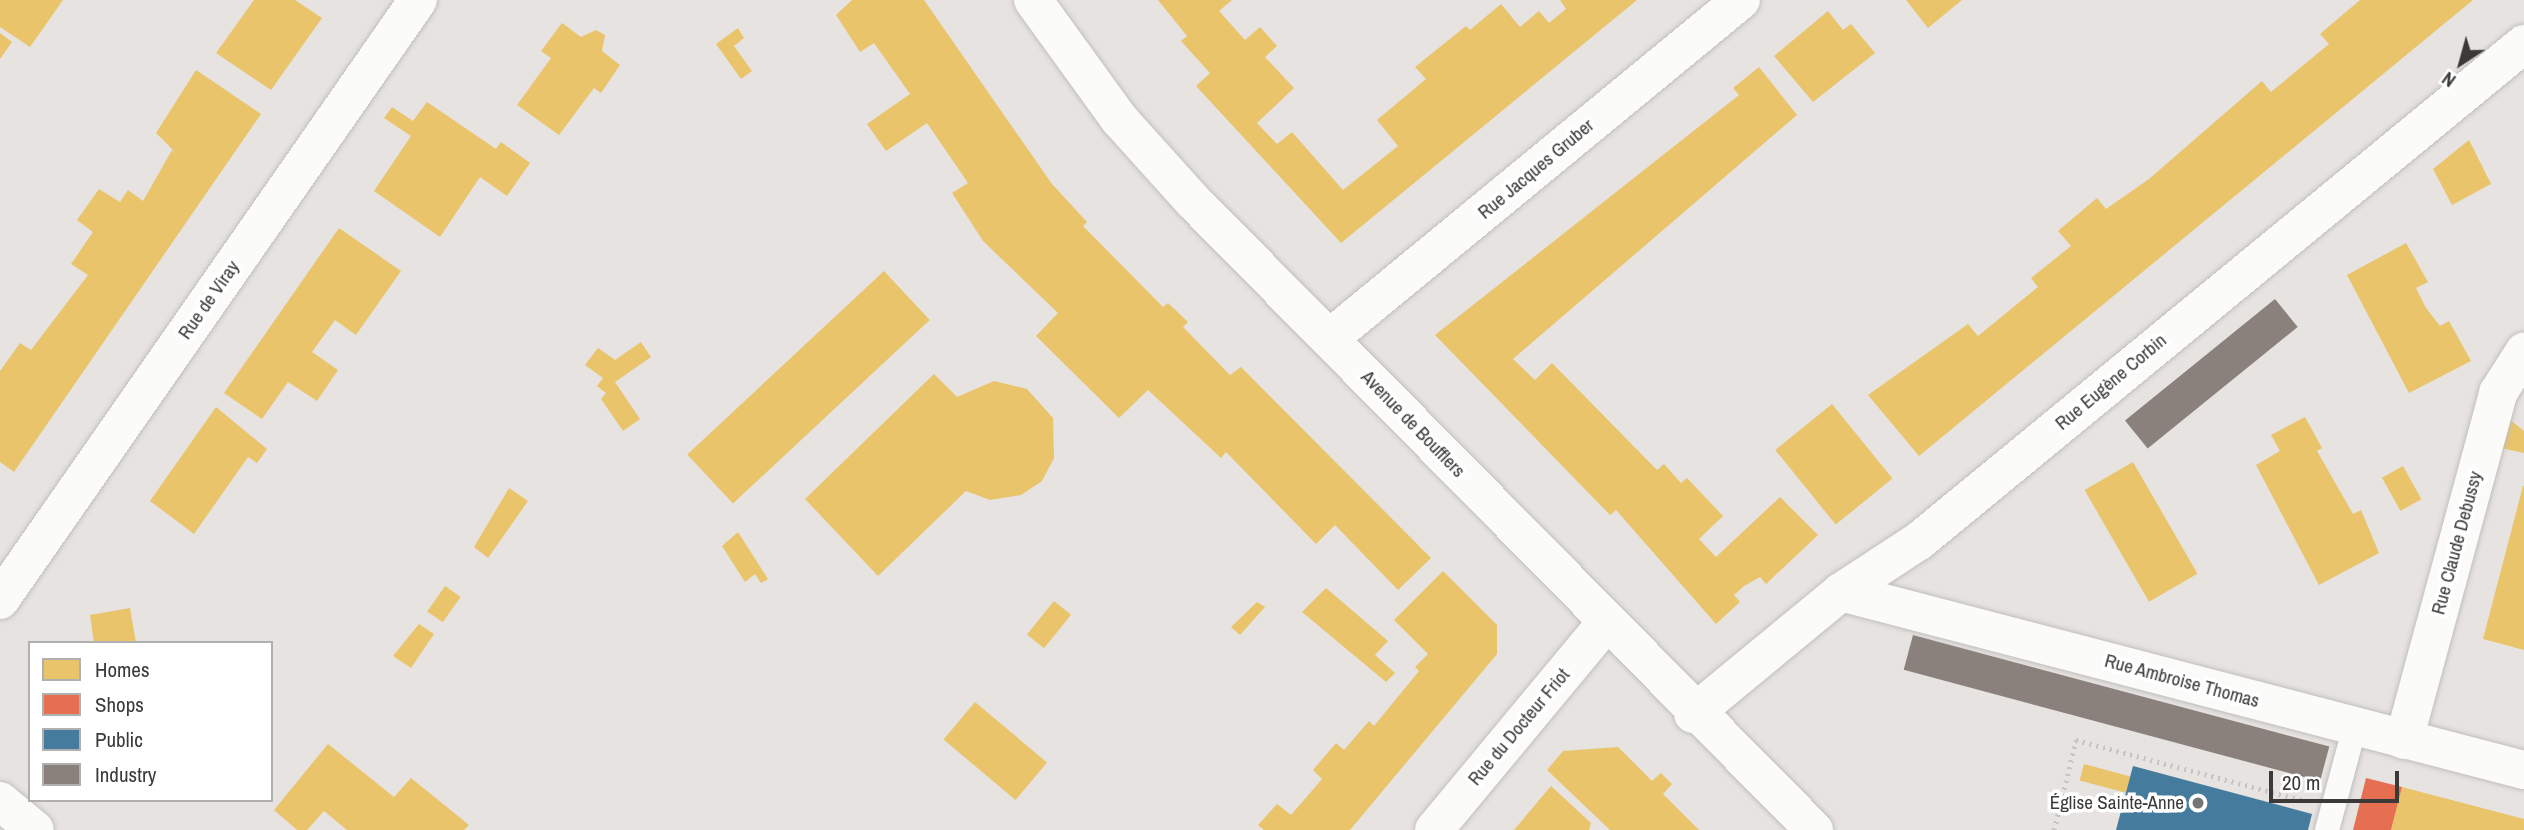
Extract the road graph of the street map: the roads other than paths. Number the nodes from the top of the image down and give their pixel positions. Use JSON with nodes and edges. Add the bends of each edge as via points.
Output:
{"nodes":[{"id":1,"x":418,"y":0,"type":"edge"},
{"id":2,"x":1033,"y":0,"type":"edge"},
{"id":3,"x":1741,"y":0,"type":"edge"},
{"id":4,"x":2524,"y":44,"type":"edge"},
{"id":5,"x":1331,"y":338,"type":"junction"},
{"id":6,"x":2524,"y":352,"type":"edge"},
{"id":7,"x":1841,"y":592,"type":"junction"},
{"id":8,"x":0,"y":600,"type":"edge"},
{"id":9,"x":1605,"y":624,"type":"junction"},
{"id":10,"x":1693,"y":714,"type":"junction"},
{"id":11,"x":2355,"y":726,"type":"junction"},
{"id":12,"x":2404,"y":740,"type":"junction"},
{"id":13,"x":2524,"y":769,"type":"edge"},
{"id":14,"x":0,"y":801,"type":"edge"},
{"id":15,"x":2330,"y":819,"type":"edge"},
{"id":16,"x":35,"y":830,"type":"edge"},
{"id":17,"x":1434,"y":830,"type":"edge"},
{"id":18,"x":1814,"y":830,"type":"edge"}],
"edges":[{"from":1,"to":8,"type":"street","name":"Rue de Viray"},
{"from":2,"to":5,"type":"street","name":"Avenue de Boufflers","via":[[1158,163]]},
{"from":3,"to":5,"type":"street","name":"Rue Jacques Gruber"},
{"from":4,"to":7,"type":"street","name":"Rue Eugène Corbin","via":[[1919,541]]},
{"from":5,"to":9,"type":"street","name":"Avenue de Boufflers"},
{"from":6,"to":12,"type":"street","name":"Rue Claude Debussy","via":[[2498,393]]},
{"from":7,"to":10,"type":"street","name":"Rue Eugène Corbin"},
{"from":7,"to":11,"type":"street","name":"Rue Ambroise Thomas"},
{"from":9,"to":10,"type":"street","name":"Avenue de Boufflers"},
{"from":9,"to":17,"type":"street","name":"Rue du Docteur Friot"},
{"from":10,"to":18,"type":"street","name":"Avenue de Boufflers"},
{"from":11,"to":12,"type":"street","name":"Rue Ambroise Thomas"},
{"from":11,"to":15,"type":"lane"},
{"from":12,"to":13,"type":"street","name":"Rue Ambroise Thomas"},
{"from":14,"to":16,"type":"street"}]}
